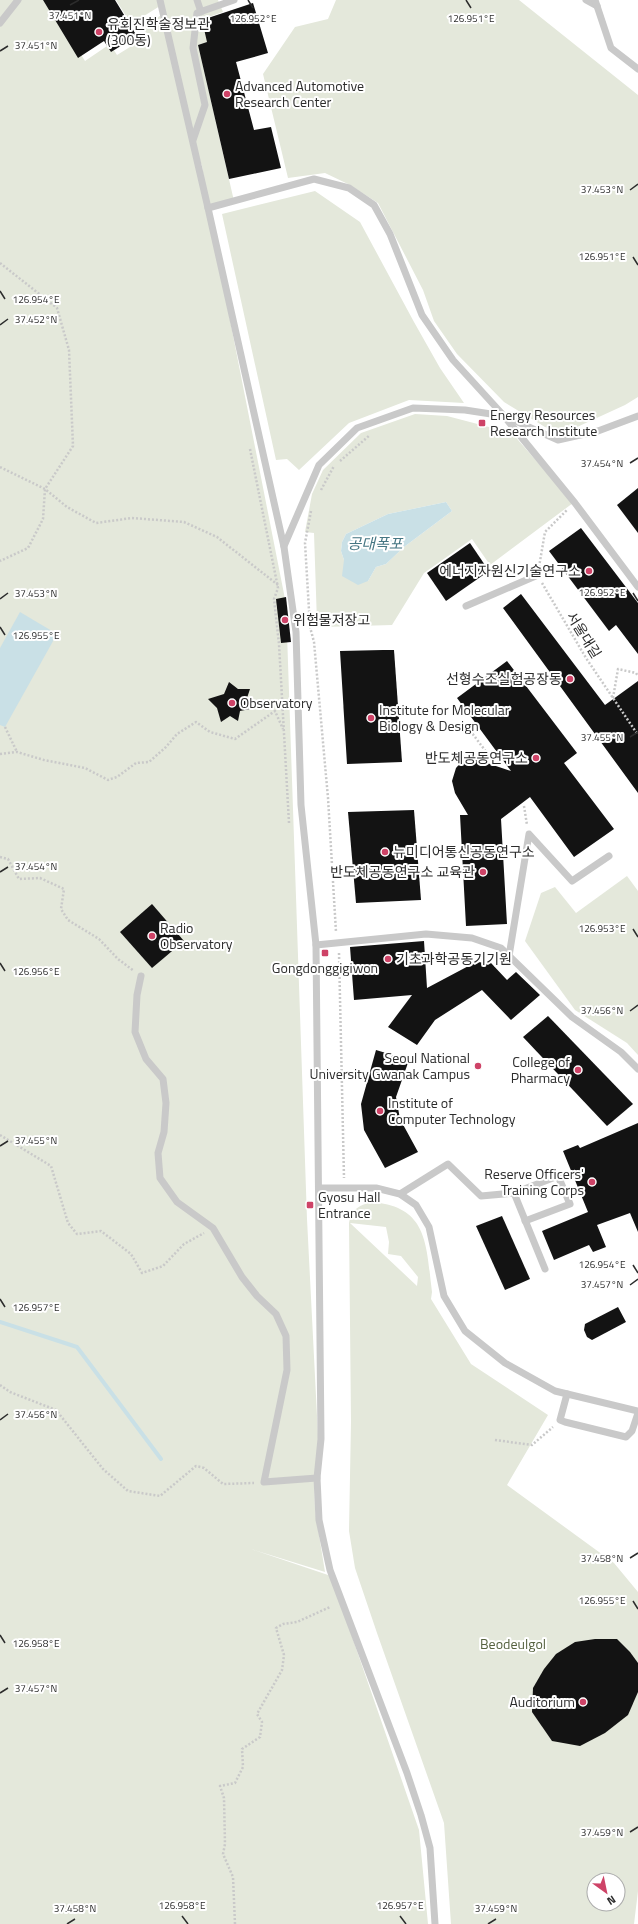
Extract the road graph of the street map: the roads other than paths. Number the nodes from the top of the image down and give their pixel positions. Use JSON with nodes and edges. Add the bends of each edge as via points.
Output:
{"nodes":[{"id":1,"x":18,"y":0,"type":"edge"},
{"id":2,"x":160,"y":0,"type":"edge"},
{"id":3,"x":197,"y":0,"type":"edge"},
{"id":4,"x":234,"y":0,"type":"edge"},
{"id":5,"x":586,"y":0,"type":"edge"},
{"id":6,"x":596,"y":3,"type":"edge"},
{"id":7,"x":201,"y":12,"type":"junction"},
{"id":8,"x":0,"y":23,"type":"edge"},
{"id":9,"x":638,"y":69,"type":"edge"},
{"id":10,"x":193,"y":141,"type":"junction"},
{"id":11,"x":208,"y":208,"type":"junction"},
{"id":12,"x":504,"y":416,"type":"junction"},
{"id":13,"x":638,"y":416,"type":"edge"},
{"id":14,"x":284,"y":547,"type":"junction"},
{"id":15,"x":538,"y":575,"type":"road end"},
{"id":16,"x":638,"y":587,"type":"edge"},
{"id":17,"x":466,"y":606,"type":"dead end"},
{"id":18,"x":609,"y":856,"type":"dead end"},
{"id":19,"x":316,"y":945,"type":"junction"},
{"id":20,"x":509,"y":956,"type":"junction"},
{"id":21,"x":141,"y":976,"type":"road end"},
{"id":22,"x":638,"y":1069,"type":"edge"},
{"id":23,"x":319,"y":1188,"type":"junction"},
{"id":24,"x":514,"y":1193,"type":"junction"},
{"id":25,"x":400,"y":1194,"type":"junction"},
{"id":26,"x":525,"y":1221,"type":"junction"},
{"id":27,"x":546,"y":1269,"type":"dead end"},
{"id":28,"x":567,"y":1394,"type":"junction"},
{"id":29,"x":638,"y":1412,"type":"edge"},
{"id":30,"x":317,"y":1478,"type":"junction"},
{"id":31,"x":435,"y":1924,"type":"edge"}],
"edges":[{"from":1,"to":8,"type":"lane"},
{"from":2,"to":10,"type":"lane"},
{"from":3,"to":7,"type":"lane"},
{"from":4,"to":7,"type":"lane"},
{"from":5,"to":6,"type":"lane"},
{"from":6,"to":9,"type":"lane","via":[[612,48]]},
{"from":7,"to":10,"type":"lane","via":[[197,13],[193,48],[205,105]]},
{"from":10,"to":11,"type":"lane"},
{"from":11,"to":12,"type":"lane","via":[[314,179],[349,188],[374,205],[390,234],[422,316],[453,360]]},
{"from":11,"to":14,"type":"lane"},
{"from":12,"to":13,"type":"lane","via":[[558,440],[598,431]]},
{"from":12,"to":14,"type":"lane","via":[[464,410],[413,408],[358,428],[318,465]]},
{"from":12,"to":16,"type":"lane","via":[[575,503]]},
{"from":14,"to":19,"type":"lane","via":[[296,632],[301,805]]},
{"from":15,"to":17,"type":"lane"},
{"from":18,"to":20,"type":"lane","via":[[572,881],[529,834]]},
{"from":19,"to":20,"type":"lane","via":[[426,934],[472,938],[500,948]]},
{"from":19,"to":23,"type":"lane"},
{"from":20,"to":22,"type":"lane","via":[[572,1017],[621,1052]]},
{"from":21,"to":30,"type":"lane","via":[[135,1032],[146,1059],[163,1079],[166,1103],[164,1132],[158,1154],[160,1178],[177,1202],[212,1228],[242,1277],[276,1314],[286,1336],[287,1370],[264,1482]]},
{"from":23,"to":25,"type":"lane","via":[[376,1188]]},
{"from":23,"to":30,"type":"lane","via":[[321,1439]]},
{"from":24,"to":25,"type":"lane","via":[[481,1196],[448,1164]]},
{"from":24,"to":26,"type":"lane"},
{"from":24,"to":26,"type":"lane","via":[[558,1176],[570,1204]]},
{"from":25,"to":28,"type":"lane","via":[[416,1205],[429,1226],[444,1296],[465,1331],[505,1364],[555,1391]]},
{"from":26,"to":27,"type":"lane"},
{"from":28,"to":29,"type":"lane"},
{"from":28,"to":29,"type":"lane","via":[[560,1420],[626,1437],[632,1431]]},
{"from":30,"to":31,"type":"lane","via":[[319,1520],[330,1570],[407,1773],[430,1848]]}]}
